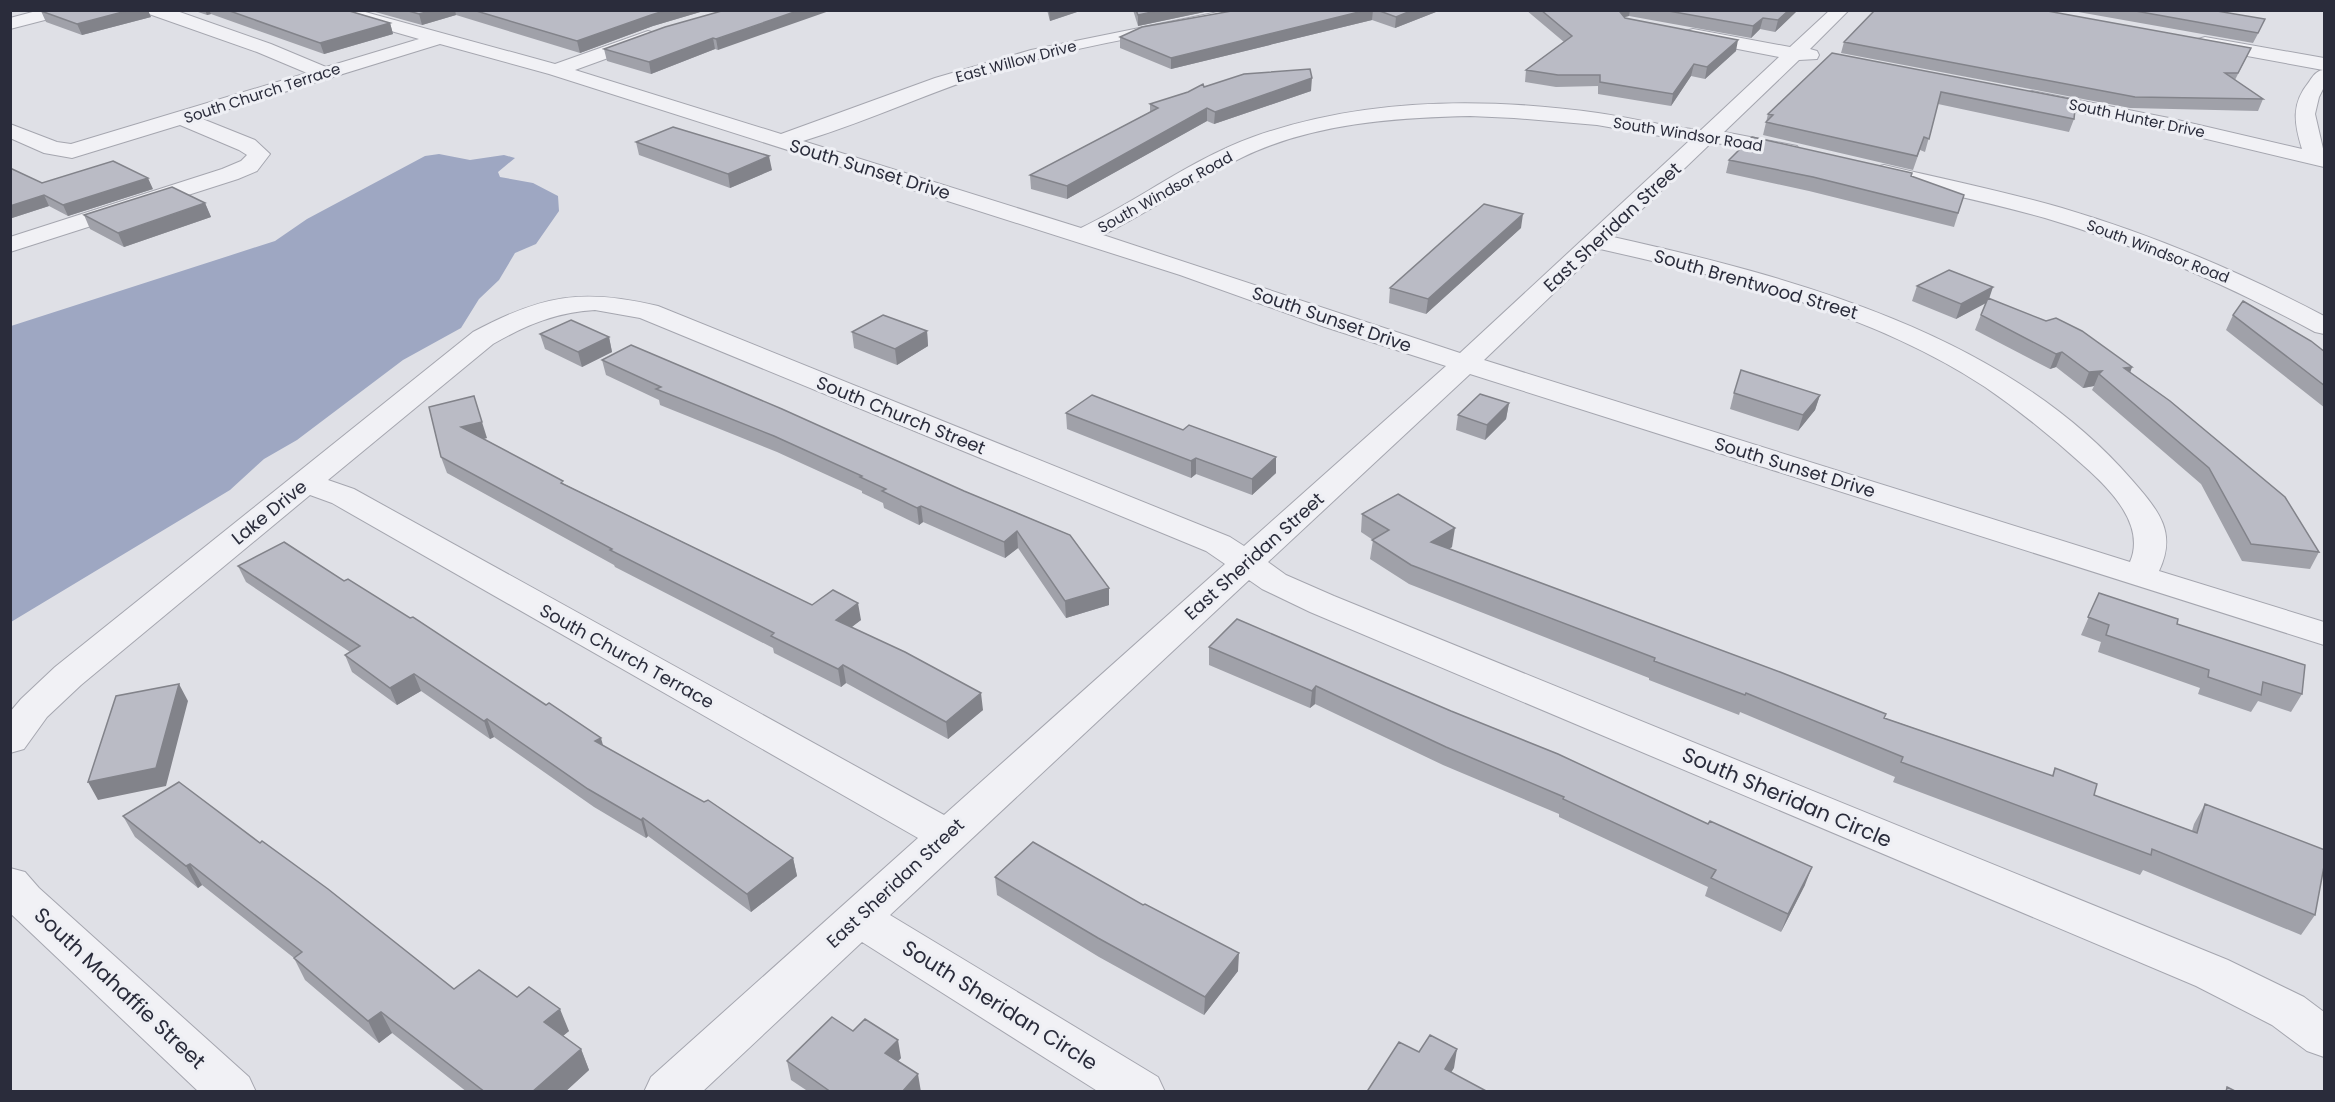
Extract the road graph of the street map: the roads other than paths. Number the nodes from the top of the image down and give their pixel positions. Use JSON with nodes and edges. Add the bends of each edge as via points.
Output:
{"nodes":[{"id":1,"x":62,"y":10,"type":"edge"},
{"id":2,"x":155,"y":10,"type":"edge"},
{"id":3,"x":1259,"y":10,"type":"edge"},
{"id":4,"x":357,"y":12,"type":"edge"},
{"id":5,"x":1842,"y":12,"type":"edge"},
{"id":6,"x":10,"y":24,"type":"edge"},
{"id":7,"x":669,"y":30,"type":"edge"},
{"id":8,"x":1678,"y":32,"type":"edge"},
{"id":9,"x":439,"y":38,"type":"junction"},
{"id":10,"x":2188,"y":40,"type":"edge"},
{"id":11,"x":1797,"y":53,"type":"junction"},
{"id":12,"x":1830,"y":58,"type":"edge"},
{"id":13,"x":2325,"y":64,"type":"edge"},
{"id":14,"x":556,"y":70,"type":"junction"},
{"id":15,"x":325,"y":73,"type":"junction"},
{"id":16,"x":2325,"y":75,"type":"edge"},
{"id":17,"x":2015,"y":93,"type":"edge"},
{"id":18,"x":182,"y":118,"type":"junction"},
{"id":19,"x":10,"y":130,"type":"edge"},
{"id":20,"x":1708,"y":137,"type":"junction"},
{"id":21,"x":782,"y":141,"type":"junction"},
{"id":22,"x":1806,"y":155,"type":"edge"},
{"id":23,"x":2320,"y":160,"type":"edge"},
{"id":24,"x":1863,"y":168,"type":"edge"},
{"id":25,"x":1083,"y":236,"type":"junction"},
{"id":26,"x":1597,"y":241,"type":"junction"},
{"id":27,"x":10,"y":245,"type":"edge"},
{"id":28,"x":546,"y":309,"type":"joint"},
{"id":29,"x":2325,"y":326,"type":"edge"},
{"id":30,"x":1465,"y":363,"type":"junction"},
{"id":31,"x":305,"y":483,"type":"junction"},
{"id":32,"x":1247,"y":563,"type":"junction"},
{"id":33,"x":2140,"y":575,"type":"junction"},
{"id":34,"x":2325,"y":634,"type":"edge"},
{"id":35,"x":10,"y":740,"type":"edge"},
{"id":36,"x":947,"y":835,"type":"junction"},
{"id":37,"x":10,"y":884,"type":"edge"},
{"id":38,"x":859,"y":918,"type":"junction"},
{"id":39,"x":2325,"y":1037,"type":"edge"},
{"id":40,"x":232,"y":1092,"type":"edge"},
{"id":41,"x":668,"y":1092,"type":"edge"},
{"id":42,"x":1141,"y":1092,"type":"edge"}],
"edges":[{"from":1,"to":6,"type":"street"},
{"from":2,"to":15,"type":"street"},
{"from":3,"to":21,"type":"street","name":"East Willow Drive","via":[[1022,57],[918,90],[824,129]]},
{"from":4,"to":9,"type":"street","name":"South Sunset Drive"},
{"from":5,"to":11,"type":"street","name":"East Sheridan Street"},
{"from":7,"to":14,"type":"street"},
{"from":8,"to":11,"type":"street"},
{"from":9,"to":14,"type":"street","name":"South Sunset Drive"},
{"from":9,"to":15,"type":"street","name":"South Church Terrace"},
{"from":10,"to":13,"type":"street"},
{"from":11,"to":12,"type":"street"},
{"from":11,"to":20,"type":"street","name":"East Sheridan Street"},
{"from":14,"to":21,"type":"street","name":"South Sunset Drive"},
{"from":15,"to":18,"type":"street","name":"South Church Terrace"},
{"from":16,"to":23,"type":"street","via":[[2305,101],[2304,120]]},
{"from":17,"to":23,"type":"street","name":"South Hunter Drive","via":[[2180,126]]},
{"from":18,"to":19,"type":"street","name":"South Church Terrace","via":[[72,151],[52,148]]},
{"from":18,"to":27,"type":"street","via":[[247,145],[259,154],[249,166],[230,174]]},
{"from":20,"to":22,"type":"street","name":"South Windsor Road","via":[[1737,139]]},
{"from":20,"to":25,"type":"street","name":"South Windsor Road","via":[[1598,119],[1509,112],[1441,111],[1358,119],[1281,135],[1233,153]]},
{"from":20,"to":26,"type":"street","name":"East Sheridan Street"},
{"from":21,"to":25,"type":"street","name":"South Sunset Drive"},
{"from":24,"to":29,"type":"street","name":"South Windsor Road","via":[[2006,200],[2148,244],[2220,273]]},
{"from":25,"to":30,"type":"street","name":"South Sunset Drive"},
{"from":26,"to":30,"type":"street","name":"East Sheridan Street"},
{"from":26,"to":33,"type":"street","name":"South Brentwood Street","via":[[1806,295],[1923,341],[1977,369],[2027,401],[2079,442],[2116,480],[2142,514],[2153,540]]},
{"from":28,"to":31,"type":"street","name":"Lake Drive","via":[[483,338]]},
{"from":28,"to":32,"type":"street","name":"South Church Street","via":[[610,303],[649,312],[1218,544]]},
{"from":30,"to":32,"type":"street","name":"East Sheridan Street"},
{"from":30,"to":33,"type":"street","name":"South Sunset Drive"},
{"from":31,"to":35,"type":"street","name":"Lake Drive","via":[[68,676],[34,708]]},
{"from":31,"to":36,"type":"street","name":"South Church Terrace","via":[[343,496]]},
{"from":32,"to":36,"type":"street","name":"East Sheridan Street"},
{"from":32,"to":39,"type":"street","name":"South Sheridan Circle","via":[[1274,582],[1322,604],[2212,973],[2288,1011]]},
{"from":33,"to":34,"type":"street","name":"South Sunset Drive"},
{"from":36,"to":38,"type":"street","name":"East Sheridan Street"},
{"from":37,"to":40,"type":"street","name":"South Mahaffie Street"},
{"from":38,"to":41,"type":"street","name":"East Sheridan Street"},
{"from":38,"to":42,"type":"street","name":"South Sheridan Circle"}]}
